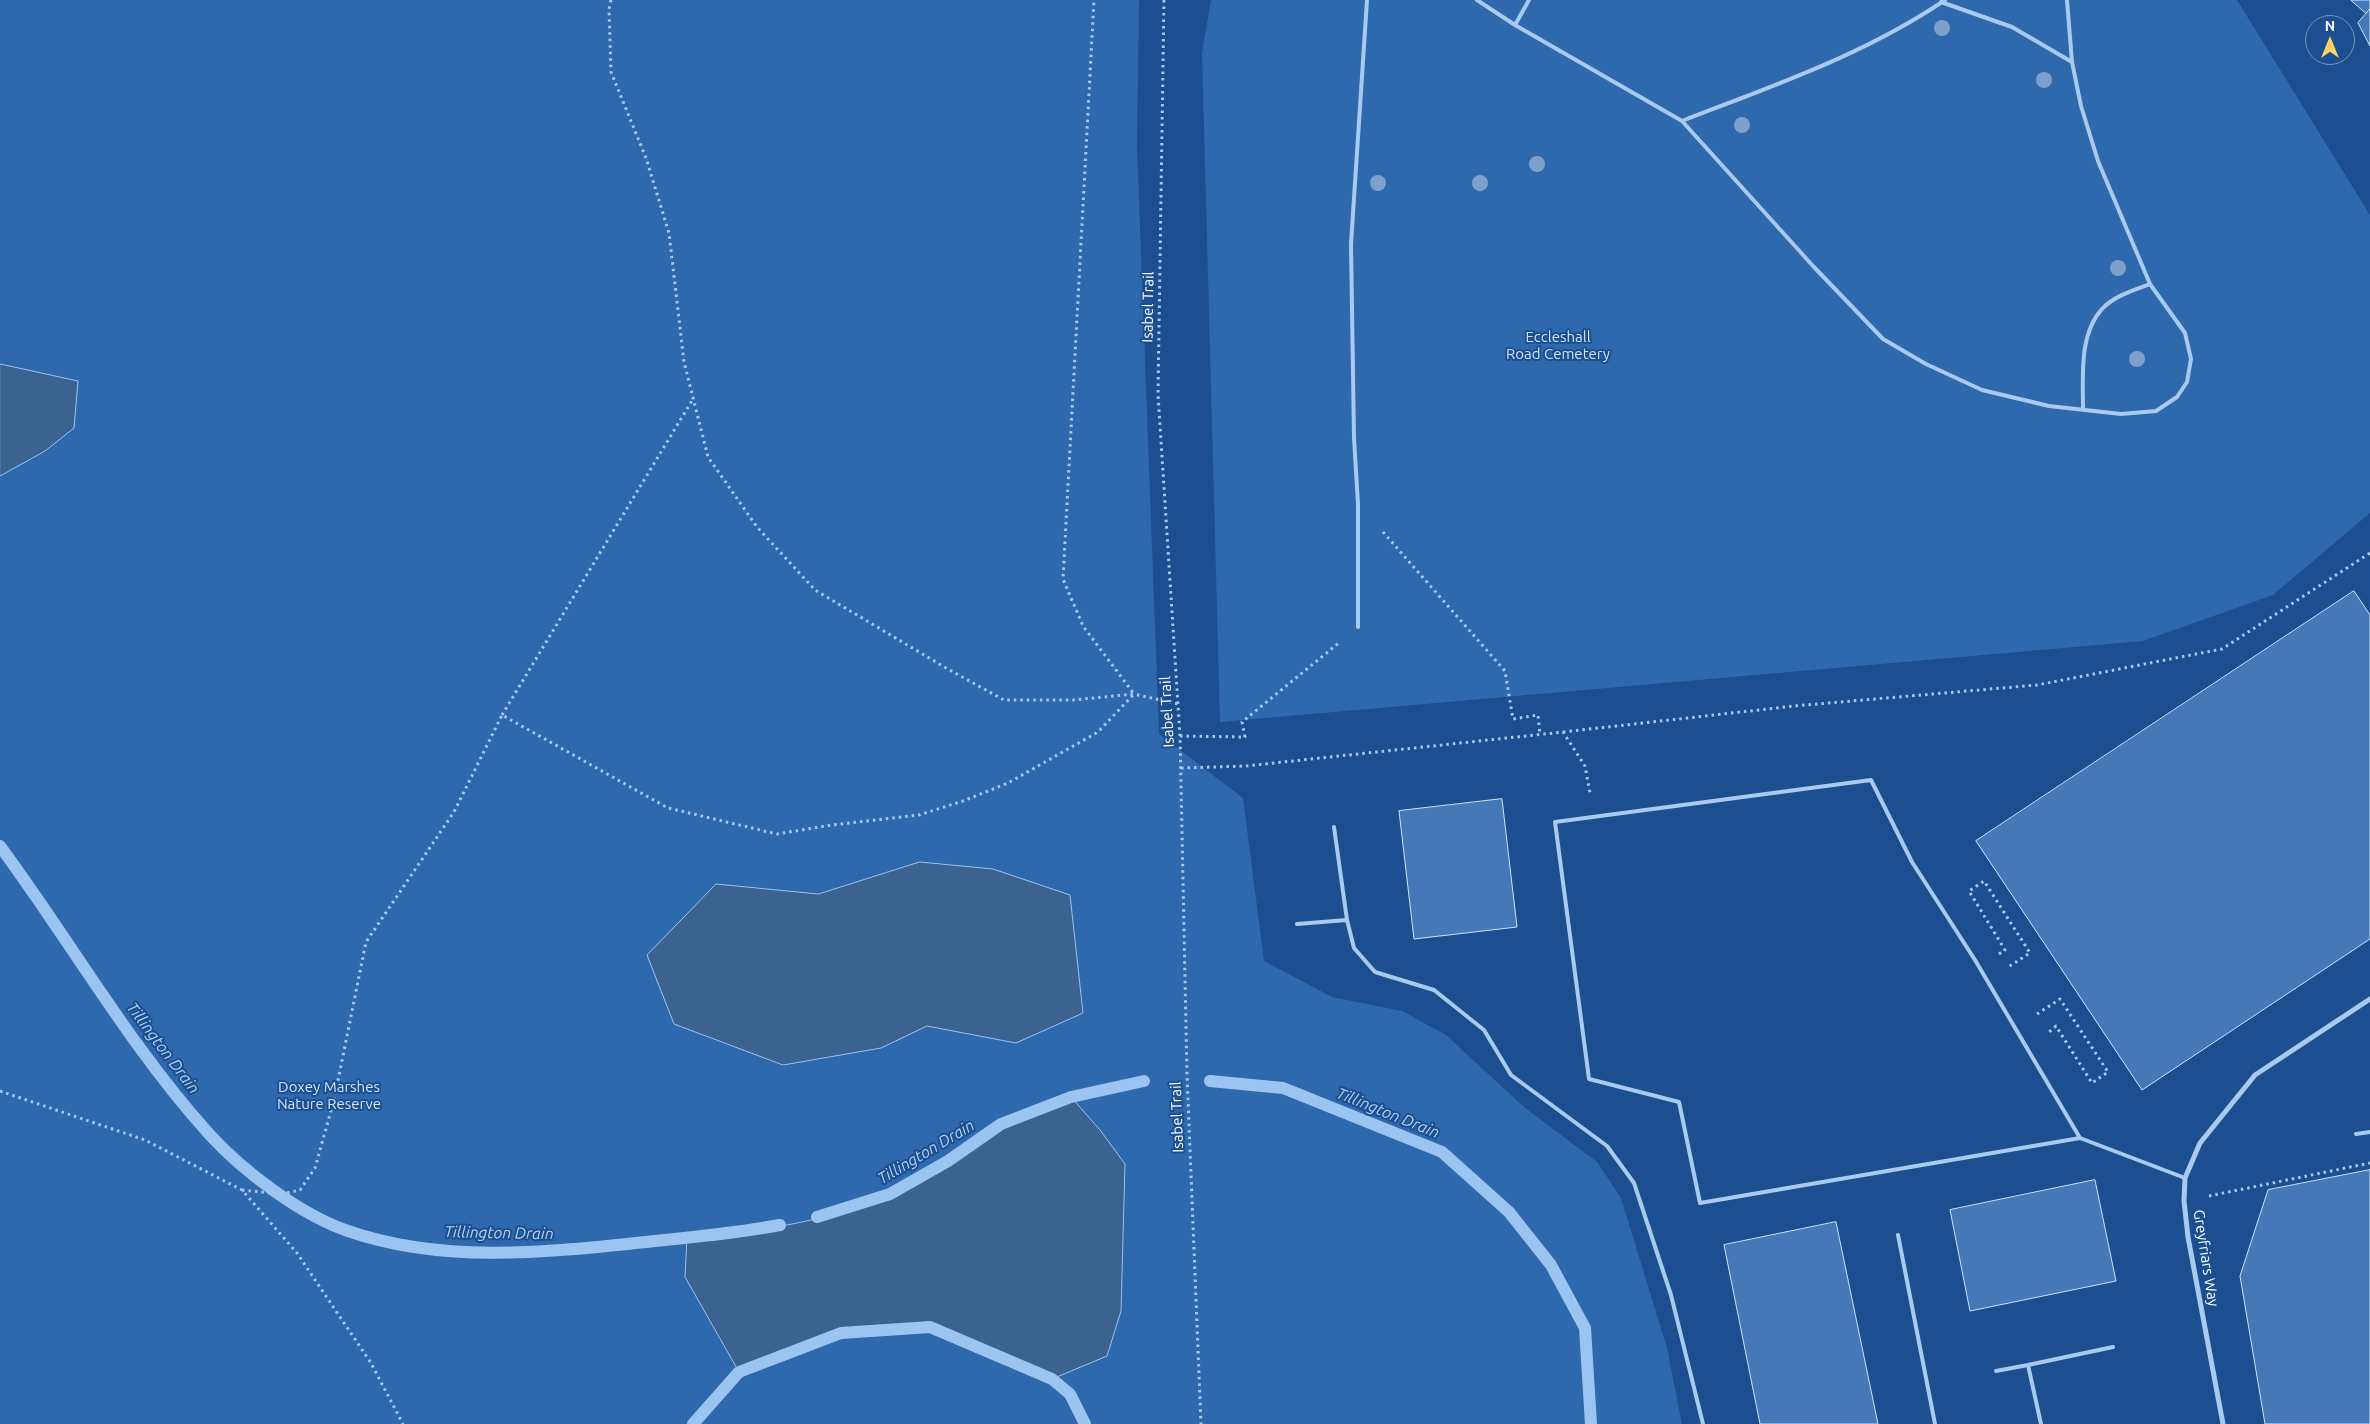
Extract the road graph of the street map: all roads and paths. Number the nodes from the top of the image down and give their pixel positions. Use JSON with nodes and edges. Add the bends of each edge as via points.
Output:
{"nodes":[{"id":1,"x":611,"y":0,"type":"edge"},
{"id":2,"x":1094,"y":0,"type":"edge"},
{"id":3,"x":1164,"y":0,"type":"edge"},
{"id":4,"x":1367,"y":0,"type":"edge"},
{"id":5,"x":1477,"y":0,"type":"edge"},
{"id":6,"x":1529,"y":0,"type":"edge"},
{"id":7,"x":2067,"y":0,"type":"edge"},
{"id":8,"x":1943,"y":1,"type":"edge"},
{"id":9,"x":1515,"y":25,"type":"junction"},
{"id":10,"x":2072,"y":62,"type":"junction"},
{"id":11,"x":1682,"y":121,"type":"junction"},
{"id":12,"x":2150,"y":284,"type":"junction"},
{"id":13,"x":693,"y":398,"type":"junction"},
{"id":14,"x":2082,"y":408,"type":"junction"},
{"id":15,"x":1358,"y":504,"type":"junction"},
{"id":16,"x":2370,"y":553,"type":"edge"},
{"id":17,"x":1358,"y":627,"type":"joint"},
{"id":18,"x":1134,"y":694,"type":"junction"},
{"id":19,"x":1178,"y":704,"type":"junction"},
{"id":20,"x":502,"y":715,"type":"junction"},
{"id":21,"x":1563,"y":732,"type":"junction"},
{"id":22,"x":1540,"y":735,"type":"junction"},
{"id":23,"x":1180,"y":736,"type":"junction"},
{"id":24,"x":1181,"y":768,"type":"junction"},
{"id":25,"x":1593,"y":815,"type":"junction"},
{"id":26,"x":1334,"y":827,"type":"dead end"},
{"id":27,"x":1347,"y":920,"type":"junction"},
{"id":28,"x":1297,"y":924,"type":"dead end"},
{"id":29,"x":2005,"y":950,"type":"dead end"},
{"id":30,"x":2007,"y":968,"type":"dead end"},
{"id":31,"x":2370,"y":999,"type":"edge"},
{"id":32,"x":2037,"y":1014,"type":"dead end"},
{"id":33,"x":2056,"y":1026,"type":"dead end"},
{"id":34,"x":0,"y":1091,"type":"edge"},
{"id":35,"x":2370,"y":1132,"type":"edge"},
{"id":36,"x":2356,"y":1134,"type":"dead end"},
{"id":37,"x":2080,"y":1138,"type":"junction"},
{"id":38,"x":2370,"y":1164,"type":"edge"},
{"id":39,"x":2185,"y":1178,"type":"junction"},
{"id":40,"x":242,"y":1190,"type":"junction"},
{"id":41,"x":2184,"y":1201,"type":"junction"},
{"id":42,"x":1898,"y":1234,"type":"dead end"},
{"id":43,"x":2113,"y":1348,"type":"dead end"},
{"id":44,"x":2028,"y":1365,"type":"junction"},
{"id":45,"x":1996,"y":1371,"type":"dead end"},
{"id":46,"x":403,"y":1424,"type":"edge"},
{"id":47,"x":1200,"y":1424,"type":"edge"},
{"id":48,"x":1703,"y":1424,"type":"edge"},
{"id":49,"x":1935,"y":1424,"type":"edge"},
{"id":50,"x":2041,"y":1424,"type":"edge"},
{"id":51,"x":2223,"y":1424,"type":"edge"}],
"edges":[{"from":1,"to":13,"type":"path","via":[[611,72],[646,158],[669,233],[684,362]]},
{"from":2,"to":18,"type":"path","via":[[1064,579],[1083,626]]},
{"from":3,"to":19,"type":"path","name":"Isabel Trail","via":[[1158,394]]},
{"from":4,"to":15,"type":"lane","via":[[1351,244]]},
{"from":5,"to":9,"type":"lane"},
{"from":6,"to":9,"type":"lane"},
{"from":7,"to":10,"type":"lane"},
{"from":8,"to":10,"type":"lane","via":[[2012,27]]},
{"from":8,"to":11,"type":"lane","via":[[1892,33],[1821,68]]},
{"from":9,"to":11,"type":"lane"},
{"from":10,"to":12,"type":"lane","via":[[2098,161]]},
{"from":11,"to":14,"type":"lane","via":[[1883,339],[1926,364],[1982,390],[2048,406]]},
{"from":12,"to":14,"type":"lane","via":[[2122,295],[2102,309],[2098,316],[2087,337]]},
{"from":12,"to":14,"type":"lane","via":[[2185,333],[2191,359],[2187,382],[2177,397],[2156,410],[2121,414]]},
{"from":13,"to":18,"type":"path","via":[[708,457],[757,527],[815,590],[1004,700],[1073,700]]},
{"from":13,"to":20,"type":"path"},
{"from":15,"to":17,"type":"lane"},
{"from":15,"to":22,"type":"path","via":[[1505,671],[1513,719],[1538,715]]},
{"from":16,"to":21,"type":"path","via":[[2222,649],[2037,686],[1794,706]]},
{"from":17,"to":23,"type":"path","via":[[1242,722],[1245,737]]},
{"from":18,"to":19,"type":"path"},
{"from":18,"to":20,"type":"path","via":[[1098,732],[1008,783],[963,801],[919,815],[777,834],[668,808]]},
{"from":19,"to":23,"type":"path","name":"Isabel Trail"},
{"from":20,"to":40,"type":"path","via":[[454,812],[366,942],[334,1100],[315,1168],[300,1190],[282,1194]]},
{"from":21,"to":22,"type":"path"},
{"from":21,"to":25,"type":"path","via":[[1586,766]]},
{"from":22,"to":24,"type":"path","via":[[1246,766]]},
{"from":23,"to":24,"type":"path","name":"Isabel Trail"},
{"from":24,"to":47,"type":"path","name":"Isabel Trail","via":[[1186,1075]]},
{"from":25,"to":37,"type":"lane","via":[[1871,780],[1912,862],[1975,960]]},
{"from":25,"to":37,"type":"lane","via":[[1555,822],[1589,1079],[1679,1102],[1700,1203]]},
{"from":26,"to":27,"type":"lane"},
{"from":27,"to":28,"type":"lane"},
{"from":27,"to":48,"type":"lane","via":[[1354,948],[1375,972],[1434,990],[1477,1024],[1511,1075],[1607,1146],[1634,1183],[1671,1295]]},
{"from":29,"to":30,"type":"path","via":[[1969,891],[1984,882],[2030,953]]},
{"from":31,"to":39,"type":"street","name":"Greyfriars Way","via":[[2255,1075],[2200,1143]]},
{"from":32,"to":33,"type":"path","via":[[2060,999],[2108,1072],[2092,1083]]},
{"from":34,"to":40,"type":"path","via":[[146,1140]]},
{"from":35,"to":36,"type":"lane"},
{"from":37,"to":39,"type":"lane"},
{"from":38,"to":41,"type":"path"},
{"from":39,"to":41,"type":"street","name":"Greyfriars Way"},
{"from":40,"to":46,"type":"path","via":[[296,1253],[370,1363]]},
{"from":41,"to":51,"type":"street","name":"Greyfriars Way"},
{"from":42,"to":49,"type":"lane"},
{"from":43,"to":44,"type":"lane"},
{"from":44,"to":45,"type":"lane"},
{"from":44,"to":50,"type":"lane"}]}
